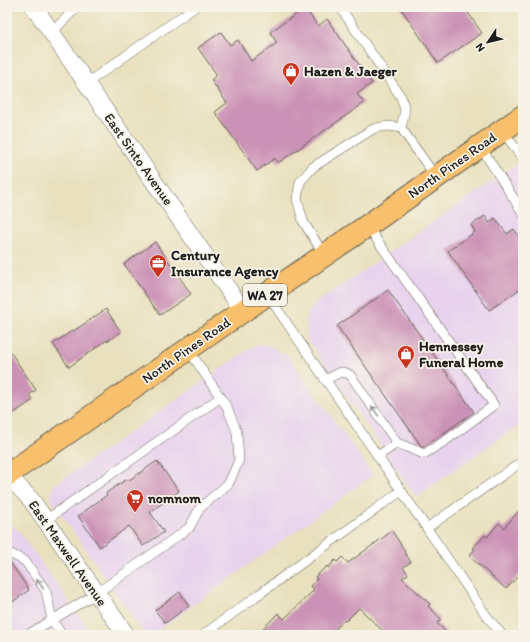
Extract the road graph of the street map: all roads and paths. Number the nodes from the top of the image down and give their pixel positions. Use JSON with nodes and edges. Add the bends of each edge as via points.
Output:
{"nodes":[{"id":1,"x":34,"y":7,"type":"edge"},
{"id":2,"x":77,"y":7,"type":"edge"},
{"id":3,"x":195,"y":7,"type":"edge"},
{"id":4,"x":340,"y":7,"type":"edge"},
{"id":5,"x":52,"y":32,"type":"junction"},
{"id":6,"x":87,"y":83,"type":"junction"},
{"id":7,"x":523,"y":116,"type":"edge"},
{"id":8,"x":401,"y":128,"type":"junction"},
{"id":9,"x":502,"y":130,"type":"junction"},
{"id":10,"x":480,"y":146,"type":"junction"},
{"id":11,"x":523,"y":159,"type":"edge"},
{"id":12,"x":436,"y":177,"type":"junction"},
{"id":13,"x":523,"y":213,"type":"edge"},
{"id":14,"x":367,"y":226,"type":"junction"},
{"id":15,"x":324,"y":255,"type":"junction"},
{"id":16,"x":267,"y":294,"type":"junction"},
{"id":17,"x":243,"y":311,"type":"junction"},
{"id":18,"x":188,"y":349,"type":"junction"},
{"id":19,"x":325,"y":380,"type":"junction"},
{"id":20,"x":221,"y":397,"type":"junction"},
{"id":21,"x":397,"y":443,"type":"junction"},
{"id":22,"x":378,"y":456,"type":"junction"},
{"id":23,"x":523,"y":461,"type":"edge"},
{"id":24,"x":7,"y":475,"type":"edge"},
{"id":25,"x":401,"y":490,"type":"junction"},
{"id":26,"x":46,"y":520,"type":"junction"},
{"id":27,"x":427,"y":528,"type":"junction"},
{"id":28,"x":7,"y":557,"type":"edge"},
{"id":29,"x":97,"y":593,"type":"junction"},
{"id":30,"x":52,"y":620,"type":"junction"},
{"id":31,"x":27,"y":635,"type":"edge"},
{"id":32,"x":62,"y":635,"type":"edge"},
{"id":33,"x":126,"y":635,"type":"edge"},
{"id":34,"x":204,"y":635,"type":"edge"},
{"id":35,"x":502,"y":635,"type":"edge"}],
"edges":[{"from":1,"to":5,"type":"street","name":"East Sinto Avenue"},
{"from":2,"to":5,"type":"lane"},
{"from":3,"to":6,"type":"lane"},
{"from":4,"to":8,"type":"lane","via":[[401,97],[405,110]]},
{"from":5,"to":6,"type":"street","name":"East Sinto Avenue"},
{"from":6,"to":17,"type":"street","name":"East Sinto Avenue"},
{"from":7,"to":9,"type":"main road","name":"North Pines Road","number":"WA 27"},
{"from":8,"to":12,"type":"lane"},
{"from":8,"to":15,"type":"lane","via":[[382,126],[374,129],[313,167],[300,182],[297,199],[303,221]]},
{"from":9,"to":10,"type":"main road","name":"North Pines Road","number":"WA 27"},
{"from":9,"to":11,"type":"lane"},
{"from":10,"to":12,"type":"main road","name":"North Pines Road","number":"WA 27"},
{"from":10,"to":13,"type":"lane"},
{"from":12,"to":14,"type":"main road","name":"North Pines Road","number":"WA 27"},
{"from":14,"to":15,"type":"main road","name":"North Pines Road","number":"WA 27"},
{"from":14,"to":21,"type":"lane","via":[[494,405],[424,454]]},
{"from":15,"to":16,"type":"main road","name":"North Pines Road","number":"WA 27"},
{"from":16,"to":17,"type":"main road","name":"North Pines Road","number":"WA 27"},
{"from":16,"to":19,"type":"lane"},
{"from":17,"to":18,"type":"main road","name":"North Pines Road","number":"WA 27"},
{"from":18,"to":20,"type":"lane"},
{"from":18,"to":24,"type":"main road","name":"North Pines Road","number":"WA 27"},
{"from":21,"to":19,"type":"lane","one_way":true,"via":[[347,372],[341,372]]},
{"from":19,"to":22,"type":"lane"},
{"from":20,"to":26,"type":"lane"},
{"from":20,"to":29,"type":"lane","via":[[237,432],[240,460],[229,483],[200,508],[189,528]]},
{"from":21,"to":22,"type":"lane"},
{"from":22,"to":25,"type":"lane"},
{"from":23,"to":27,"type":"lane"},
{"from":24,"to":26,"type":"street","name":"East Maxwell Avenue"},
{"from":25,"to":27,"type":"lane"},
{"from":25,"to":34,"type":"lane"},
{"from":26,"to":29,"type":"street","name":"East Maxwell Avenue"},
{"from":27,"to":35,"type":"lane"},
{"from":30,"to":28,"type":"lane","one_way":true,"via":[[46,591],[25,561],[11,554]]},
{"from":29,"to":30,"type":"lane"},
{"from":29,"to":33,"type":"street","name":"East Maxwell Avenue"},
{"from":30,"to":31,"type":"lane"},
{"from":30,"to":32,"type":"lane"}]}
